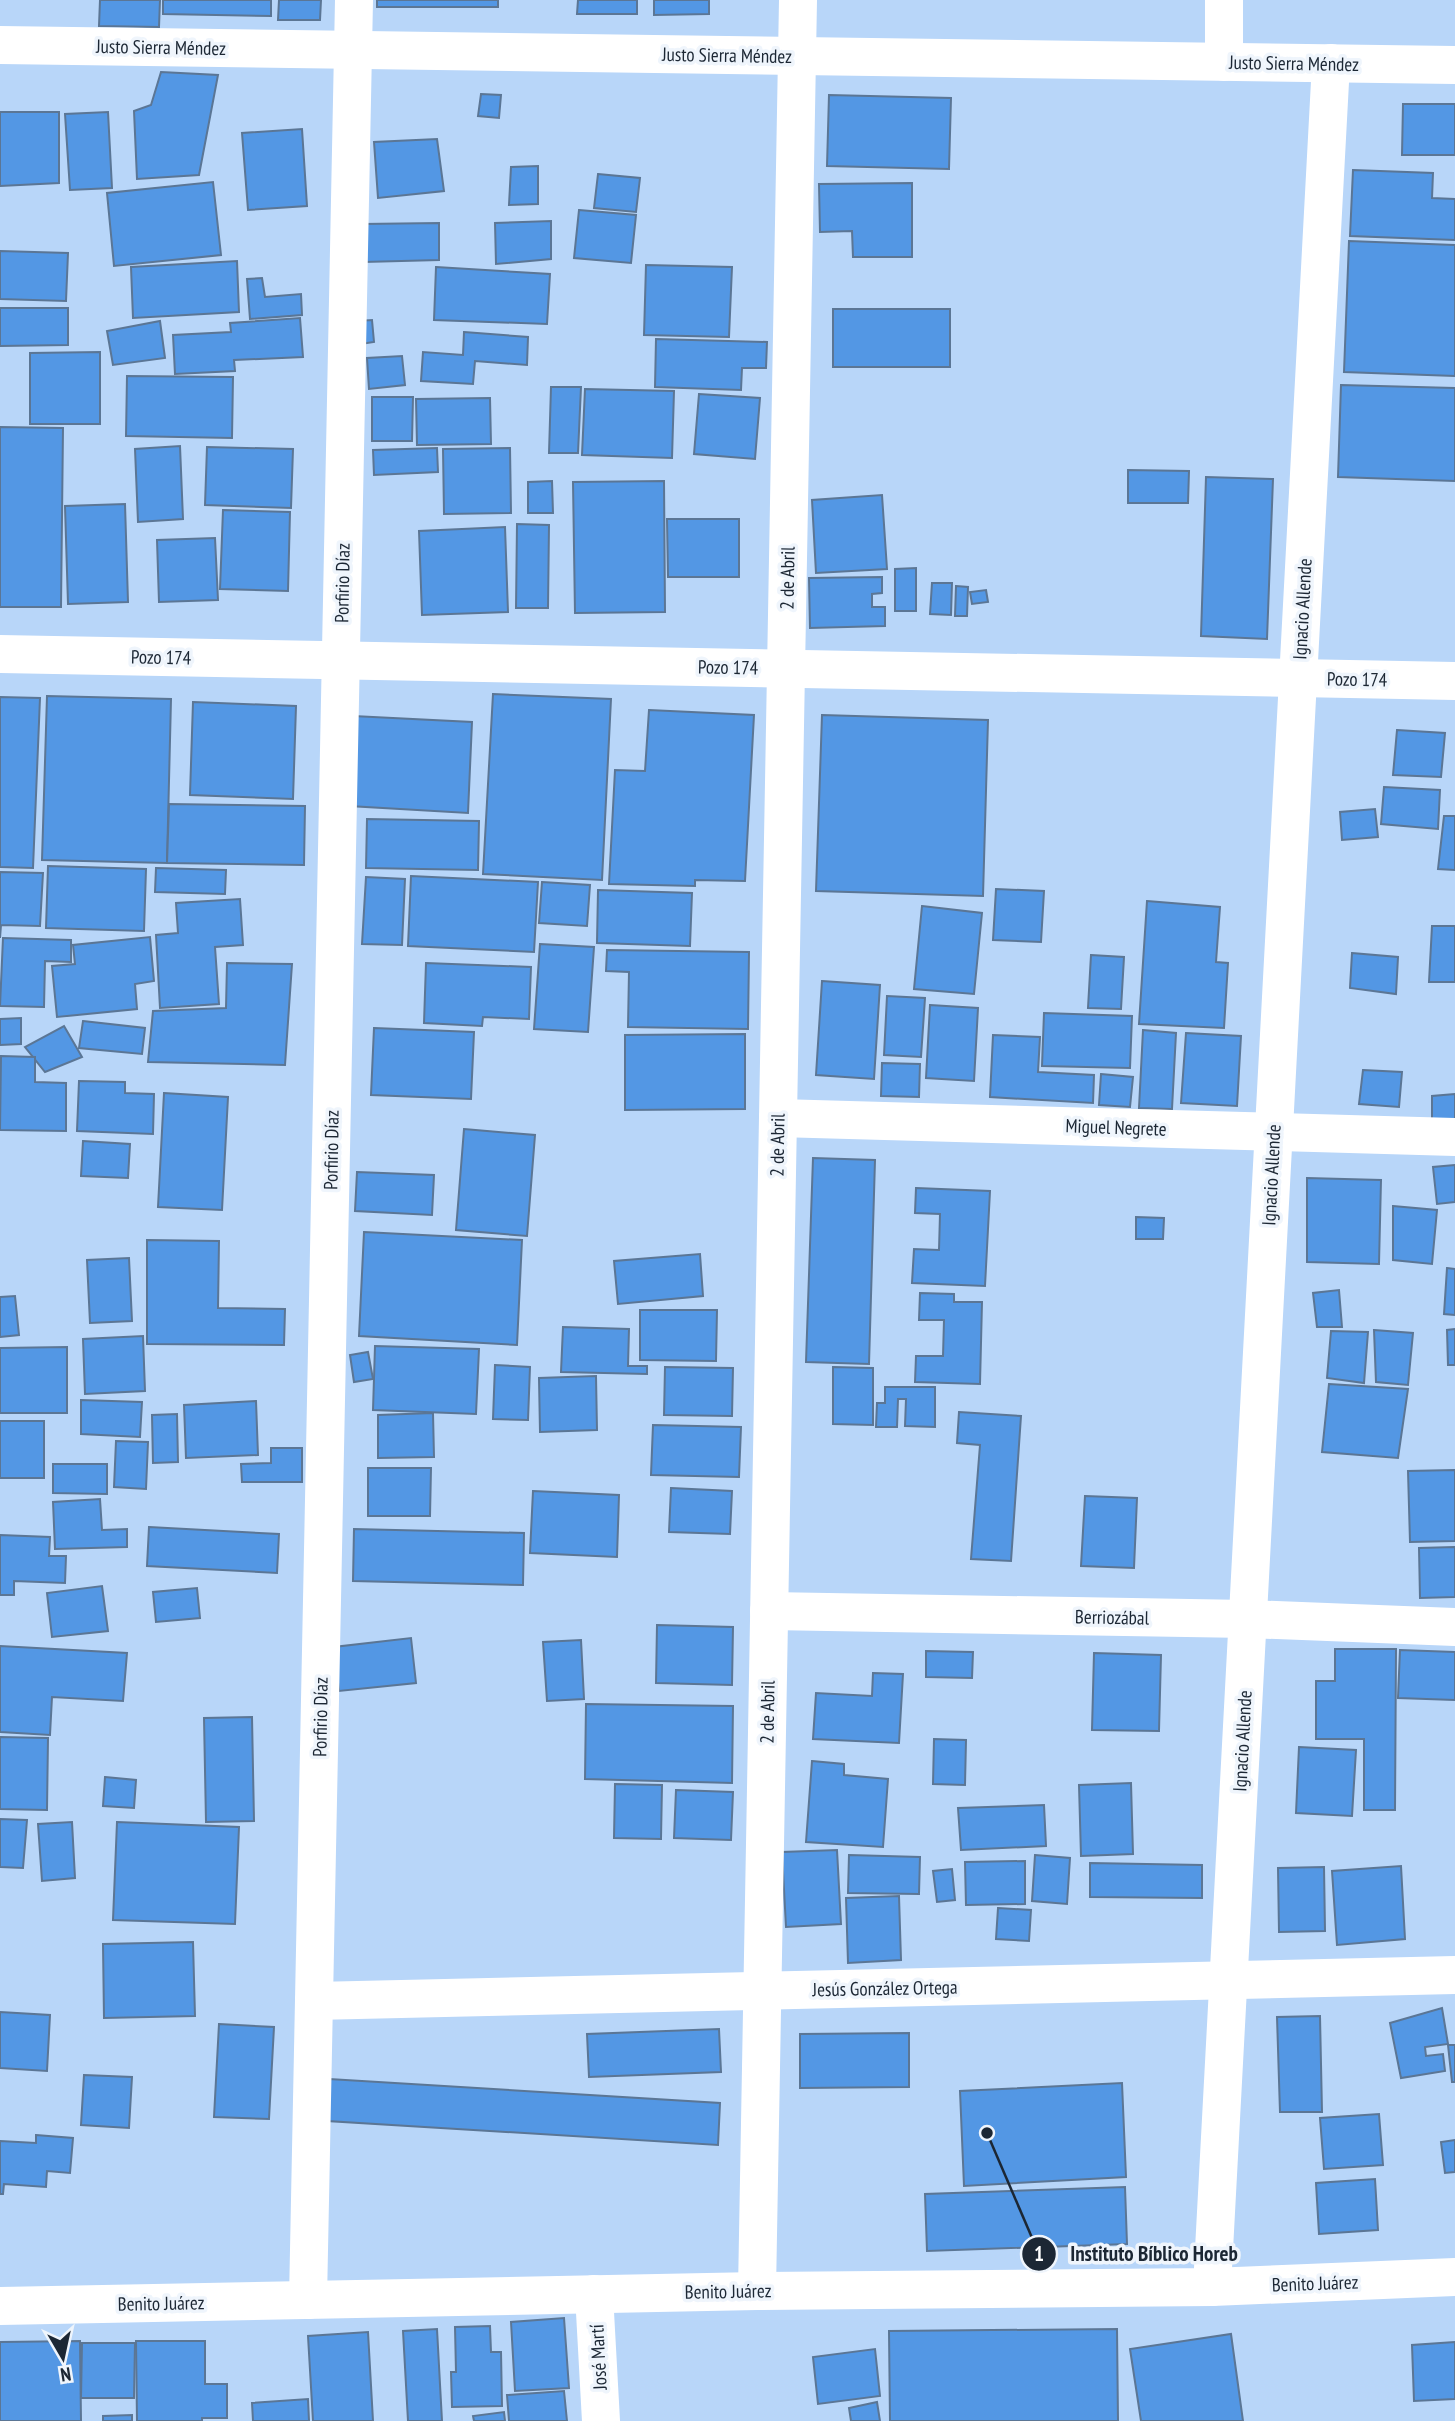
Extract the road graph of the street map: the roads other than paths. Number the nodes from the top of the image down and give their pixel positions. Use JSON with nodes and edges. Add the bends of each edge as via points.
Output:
{"nodes":[{"id":1,"x":354,"y":0,"type":"edge"},
{"id":2,"x":798,"y":0,"type":"edge"},
{"id":3,"x":1224,"y":0,"type":"edge"},
{"id":4,"x":0,"y":45,"type":"edge"},
{"id":5,"x":353,"y":50,"type":"junction"},
{"id":6,"x":797,"y":56,"type":"junction"},
{"id":7,"x":1224,"y":62,"type":"junction"},
{"id":8,"x":1331,"y":63,"type":"junction"},
{"id":9,"x":1455,"y":65,"type":"edge"},
{"id":10,"x":0,"y":654,"type":"edge"},
{"id":11,"x":341,"y":660,"type":"junction"},
{"id":12,"x":785,"y":668,"type":"junction"},
{"id":13,"x":1298,"y":678,"type":"junction"},
{"id":14,"x":1455,"y":681,"type":"edge"},
{"id":15,"x":778,"y":1118,"type":"junction"},
{"id":16,"x":1274,"y":1132,"type":"junction"},
{"id":17,"x":1455,"y":1137,"type":"edge"},
{"id":18,"x":769,"y":1611,"type":"junction"},
{"id":19,"x":1248,"y":1619,"type":"junction"},
{"id":20,"x":1455,"y":1627,"type":"edge"},
{"id":21,"x":1455,"y":1975,"type":"edge"},
{"id":22,"x":1229,"y":1981,"type":"junction"},
{"id":23,"x":762,"y":1991,"type":"junction"},
{"id":24,"x":314,"y":2001,"type":"junction"},
{"id":25,"x":1455,"y":2277,"type":"edge"},
{"id":26,"x":1212,"y":2287,"type":"junction"},
{"id":27,"x":757,"y":2291,"type":"junction"},
{"id":28,"x":594,"y":2294,"type":"junction"},
{"id":29,"x":308,"y":2300,"type":"junction"},
{"id":30,"x":0,"y":2306,"type":"edge"},
{"id":31,"x":601,"y":2421,"type":"edge"}],
"edges":[{"from":1,"to":5,"type":"street","name":"Porfirio Díaz"},
{"from":2,"to":6,"type":"street","name":"2 de Abril"},
{"from":3,"to":7,"type":"street"},
{"from":4,"to":5,"type":"street","name":"Justo Sierra Méndez"},
{"from":5,"to":6,"type":"street","name":"Justo Sierra Méndez"},
{"from":5,"to":11,"type":"street","name":"Porfirio Díaz"},
{"from":6,"to":7,"type":"street","name":"Justo Sierra Méndez"},
{"from":6,"to":12,"type":"street","name":"2 de Abril"},
{"from":7,"to":8,"type":"street","name":"Justo Sierra Méndez"},
{"from":8,"to":9,"type":"street","name":"Justo Sierra Méndez"},
{"from":8,"to":13,"type":"street","name":"Ignacio Allende"},
{"from":10,"to":11,"type":"street","name":"Pozo 174"},
{"from":11,"to":12,"type":"street","name":"Pozo 174"},
{"from":11,"to":24,"type":"street","name":"Porfirio Díaz"},
{"from":12,"to":13,"type":"street","name":"Pozo 174"},
{"from":12,"to":15,"type":"street","name":"2 de Abril"},
{"from":13,"to":14,"type":"street","name":"Pozo 174"},
{"from":13,"to":16,"type":"street","name":"Ignacio Allende"},
{"from":15,"to":16,"type":"street","name":"Miguel Negrete"},
{"from":15,"to":18,"type":"street","name":"2 de Abril"},
{"from":16,"to":17,"type":"street","name":"Miguel Negrete"},
{"from":16,"to":19,"type":"street","name":"Ignacio Allende"},
{"from":18,"to":19,"type":"street","name":"Berriozábal"},
{"from":18,"to":23,"type":"street","name":"2 de Abril"},
{"from":19,"to":20,"type":"street","name":"Berriozábal"},
{"from":19,"to":22,"type":"street","name":"Ignacio Allende"},
{"from":21,"to":22,"type":"street","name":"Jesús González Ortega"},
{"from":22,"to":23,"type":"street","name":"Jesús González Ortega"},
{"from":22,"to":26,"type":"street","name":"Ignacio Allende"},
{"from":23,"to":24,"type":"street","name":"Jesús González Ortega"},
{"from":23,"to":27,"type":"street","name":"2 de Abril"},
{"from":24,"to":29,"type":"street","name":"Porfirio Díaz"},
{"from":25,"to":26,"type":"street","name":"Benito Juárez"},
{"from":26,"to":27,"type":"street","name":"Benito Juárez"},
{"from":27,"to":28,"type":"street","name":"Benito Juárez"},
{"from":28,"to":29,"type":"street","name":"Benito Juárez"},
{"from":28,"to":31,"type":"street","name":"José Martí"},
{"from":29,"to":30,"type":"street","name":"Benito Juárez"}]}
